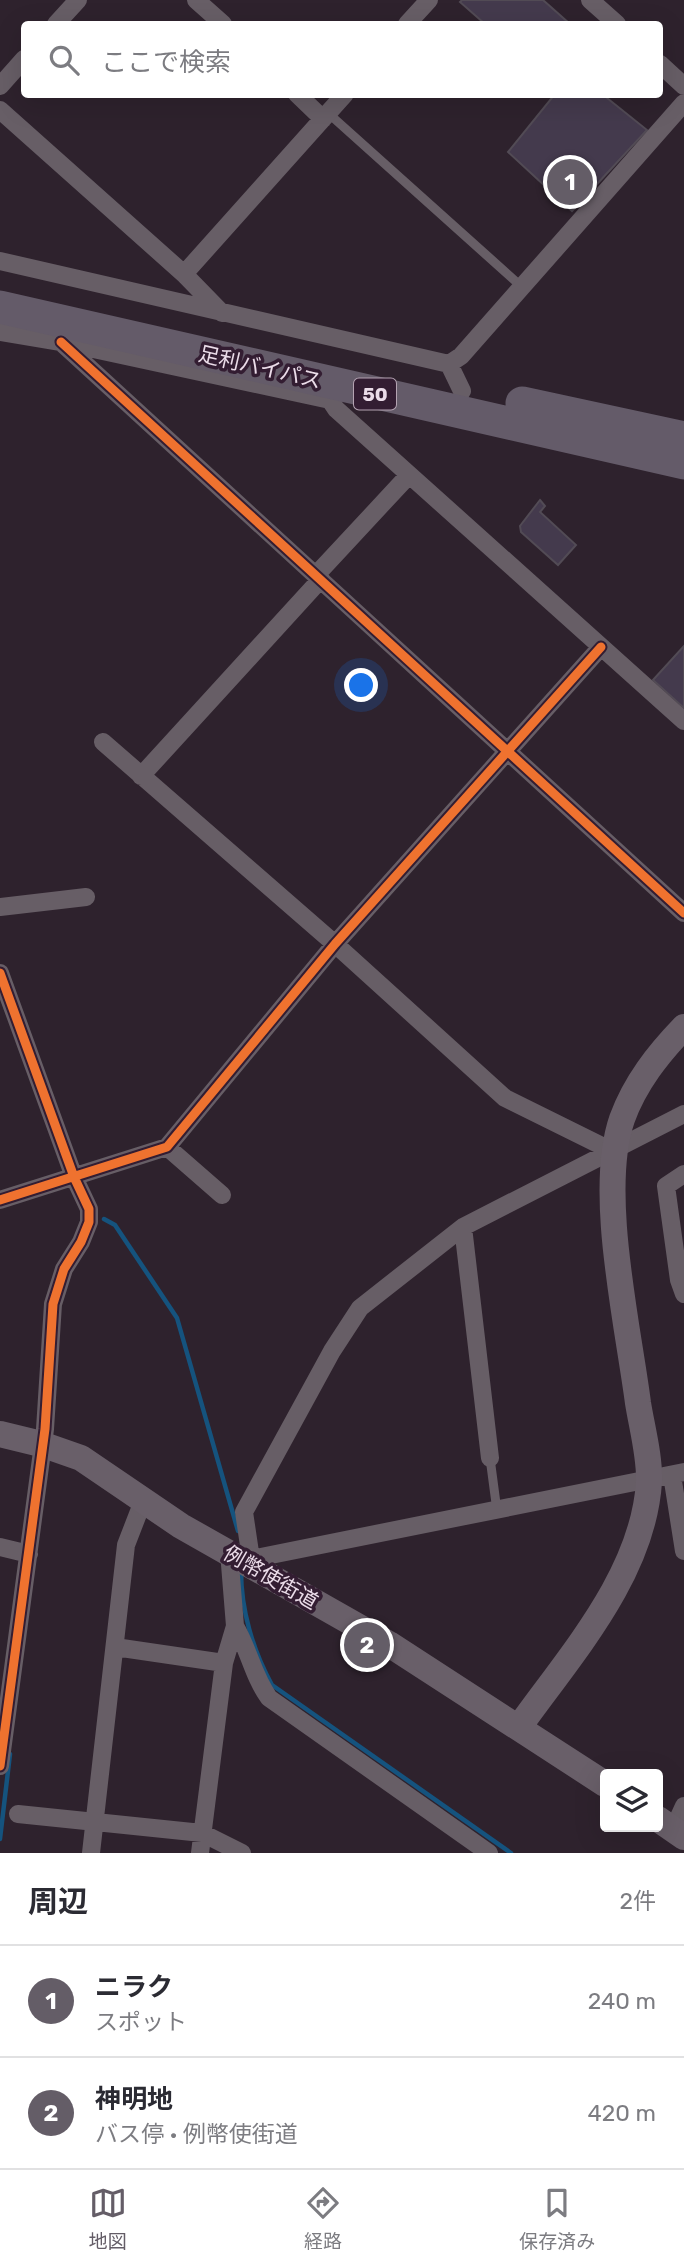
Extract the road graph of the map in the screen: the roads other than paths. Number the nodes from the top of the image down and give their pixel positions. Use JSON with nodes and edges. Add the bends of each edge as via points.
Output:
{"nodes":[{"id":1,"x":78,"y":0,"type":"edge"},
{"id":2,"x":197,"y":0,"type":"edge"},
{"id":3,"x":429,"y":0,"type":"edge"},
{"id":4,"x":590,"y":0,"type":"edge"},
{"id":5,"x":58,"y":21,"type":"edge"},
{"id":6,"x":220,"y":21,"type":"edge"},
{"id":7,"x":410,"y":21,"type":"edge"},
{"id":8,"x":614,"y":21,"type":"edge"},
{"id":9,"x":21,"y":62,"type":"edge"},
{"id":10,"x":663,"y":67,"type":"edge"},
{"id":11,"x":0,"y":86,"type":"edge"},
{"id":12,"x":684,"y":86,"type":"edge"},
{"id":13,"x":302,"y":98,"type":"edge"},
{"id":14,"x":342,"y":98,"type":"edge"},
{"id":15,"x":684,"y":103,"type":"edge"},
{"id":16,"x":0,"y":110,"type":"edge"},
{"id":17,"x":326,"y":116,"type":"junction"},
{"id":18,"x":0,"y":261,"type":"edge"},
{"id":19,"x":184,"y":274,"type":"junction"},
{"id":20,"x":0,"y":284,"type":"edge"},
{"id":21,"x":522,"y":287,"type":"junction"},
{"id":22,"x":0,"y":307,"type":"edge"},
{"id":23,"x":222,"y":314,"type":"junction"},
{"id":24,"x":68,"y":322,"type":"junction"},
{"id":25,"x":0,"y":332,"type":"edge"},
{"id":26,"x":456,"y":377,"type":"junction"},
{"id":27,"x":334,"y":393,"type":"junction"},
{"id":28,"x":684,"y":438,"type":"edge"},
{"id":29,"x":684,"y":463,"type":"edge"},
{"id":30,"x":409,"y":475,"type":"junction"},
{"id":31,"x":319,"y":577,"type":"junction"},
{"id":32,"x":601,"y":647,"type":"junction"},
{"id":33,"x":684,"y":721,"type":"edge"},
{"id":34,"x":103,"y":742,"type":"dead end"},
{"id":35,"x":507,"y":752,"type":"junction"},
{"id":36,"x":141,"y":776,"type":"junction"},
{"id":37,"x":86,"y":897,"type":"dead end"},
{"id":38,"x":0,"y":907,"type":"edge"},
{"id":39,"x":684,"y":913,"type":"edge"},
{"id":40,"x":335,"y":944,"type":"junction"},
{"id":41,"x":0,"y":973,"type":"edge"},
{"id":42,"x":684,"y":1027,"type":"edge"},
{"id":43,"x":684,"y":1114,"type":"edge"},
{"id":44,"x":167,"y":1146,"type":"junction"},
{"id":45,"x":616,"y":1149,"type":"junction"},
{"id":46,"x":684,"y":1174,"type":"edge"},
{"id":47,"x":74,"y":1177,"type":"junction"},
{"id":48,"x":222,"y":1195,"type":"dead end"},
{"id":49,"x":0,"y":1200,"type":"edge"},
{"id":50,"x":463,"y":1227,"type":"junction"},
{"id":51,"x":684,"y":1294,"type":"edge"},
{"id":52,"x":0,"y":1434,"type":"edge"},
{"id":53,"x":41,"y":1444,"type":"junction"},
{"id":54,"x":490,"y":1458,"type":"joint"},
{"id":55,"x":668,"y":1476,"type":"edge"},
{"id":56,"x":143,"y":1501,"type":"junction"},
{"id":57,"x":497,"y":1511,"type":"junction"},
{"id":58,"x":0,"y":1547,"type":"edge"},
{"id":59,"x":684,"y":1551,"type":"edge"},
{"id":60,"x":29,"y":1554,"type":"junction"},
{"id":61,"x":238,"y":1556,"type":"junction"},
{"id":62,"x":235,"y":1626,"type":"junction"},
{"id":63,"x":115,"y":1647,"type":"junction"},
{"id":64,"x":224,"y":1662,"type":"junction"},
{"id":65,"x":6,"y":1666,"type":"edge"},
{"id":66,"x":519,"y":1727,"type":"junction"},
{"id":67,"x":0,"y":1766,"type":"edge"},
{"id":68,"x":600,"y":1781,"type":"edge"},
{"id":69,"x":18,"y":1814,"type":"dead end"},
{"id":70,"x":94,"y":1821,"type":"junction"},
{"id":71,"x":202,"y":1833,"type":"junction"},
{"id":72,"x":91,"y":1853,"type":"edge"},
{"id":73,"x":200,"y":1853,"type":"edge"},
{"id":74,"x":242,"y":1853,"type":"edge"},
{"id":75,"x":489,"y":1853,"type":"edge"}],
"edges":[{"from":1,"to":5,"type":"street"},
{"from":2,"to":6,"type":"street"},
{"from":3,"to":7,"type":"street"},
{"from":4,"to":8,"type":"street"},
{"from":9,"to":11,"type":"street"},
{"from":10,"to":12,"type":"street"},
{"from":13,"to":17,"type":"street"},
{"from":14,"to":17,"type":"street"},
{"from":15,"to":21,"type":"street"},
{"from":16,"to":19,"type":"street"},
{"from":17,"to":19,"type":"street"},
{"from":17,"to":21,"type":"lane"},
{"from":18,"to":23,"type":"street"},
{"from":19,"to":23,"type":"street"},
{"from":20,"to":24,"type":"highway","name":"足利バイパス","number":"50"},
{"from":21,"to":26,"type":"street","via":[[461,356]]},
{"from":22,"to":24,"type":"highway","name":"足利バイパス","number":"50"},
{"from":23,"to":26,"type":"street"},
{"from":24,"to":25,"type":"street"},
{"from":24,"to":26,"type":"highway","name":"足利バイパス","number":"50"},
{"from":24,"to":27,"type":"highway","name":"足利バイパス","number":"50"},
{"from":24,"to":31,"type":"street"},
{"from":26,"to":28,"type":"highway","name":"足利バイパス","number":"50"},
{"from":27,"to":29,"type":"highway","name":"足利バイパス","number":"50"},
{"from":27,"to":30,"type":"street"},
{"from":30,"to":31,"type":"street"},
{"from":30,"to":32,"type":"street"},
{"from":31,"to":35,"type":"street"},
{"from":31,"to":36,"type":"street"},
{"from":32,"to":33,"type":"street"},
{"from":32,"to":35,"type":"street"},
{"from":34,"to":36,"type":"street"},
{"from":35,"to":39,"type":"street"},
{"from":35,"to":40,"type":"street"},
{"from":36,"to":40,"type":"street"},
{"from":37,"to":38,"type":"street"},
{"from":40,"to":44,"type":"street"},
{"from":40,"to":45,"type":"street","via":[[505,1098]]},
{"from":41,"to":47,"type":"street"},
{"from":42,"to":45,"type":"street","via":[[634,1092],[621,1121]]},
{"from":43,"to":45,"type":"street"},
{"from":44,"to":47,"type":"street"},
{"from":44,"to":48,"type":"street"},
{"from":45,"to":50,"type":"street"},
{"from":45,"to":55,"type":"street","via":[[611,1182],[616,1239]]},
{"from":46,"to":51,"type":"street","via":[[666,1186]]},
{"from":47,"to":49,"type":"street"},
{"from":47,"to":53,"type":"street","via":[[89,1209],[89,1222],[56,1289]]},
{"from":50,"to":54,"type":"street"},
{"from":50,"to":61,"type":"street","via":[[360,1308],[244,1512]]},
{"from":52,"to":53,"type":"street","name":"例幣使街道"},
{"from":53,"to":56,"type":"street","name":"例幣使街道","via":[[82,1458]]},
{"from":53,"to":60,"type":"street"},
{"from":54,"to":57,"type":"lane"},
{"from":55,"to":57,"type":"street"},
{"from":55,"to":59,"type":"street"},
{"from":55,"to":66,"type":"street","via":[[622,1573]]},
{"from":56,"to":61,"type":"street","name":"例幣使街道"},
{"from":56,"to":63,"type":"street","via":[[126,1545]]},
{"from":57,"to":61,"type":"street"},
{"from":58,"to":60,"type":"street"},
{"from":60,"to":65,"type":"street"},
{"from":61,"to":62,"type":"street"},
{"from":61,"to":66,"type":"street","name":"例幣使街道"},
{"from":62,"to":64,"type":"street"},
{"from":62,"to":75,"type":"street","via":[[248,1648],[257,1682],[269,1698]]},
{"from":63,"to":64,"type":"street"},
{"from":63,"to":70,"type":"street"},
{"from":64,"to":71,"type":"street"},
{"from":65,"to":67,"type":"street"},
{"from":66,"to":68,"type":"street","name":"例幣使街道"},
{"from":69,"to":70,"type":"street"},
{"from":70,"to":71,"type":"street"},
{"from":70,"to":72,"type":"street"},
{"from":71,"to":73,"type":"street"},
{"from":71,"to":74,"type":"street"}]}
